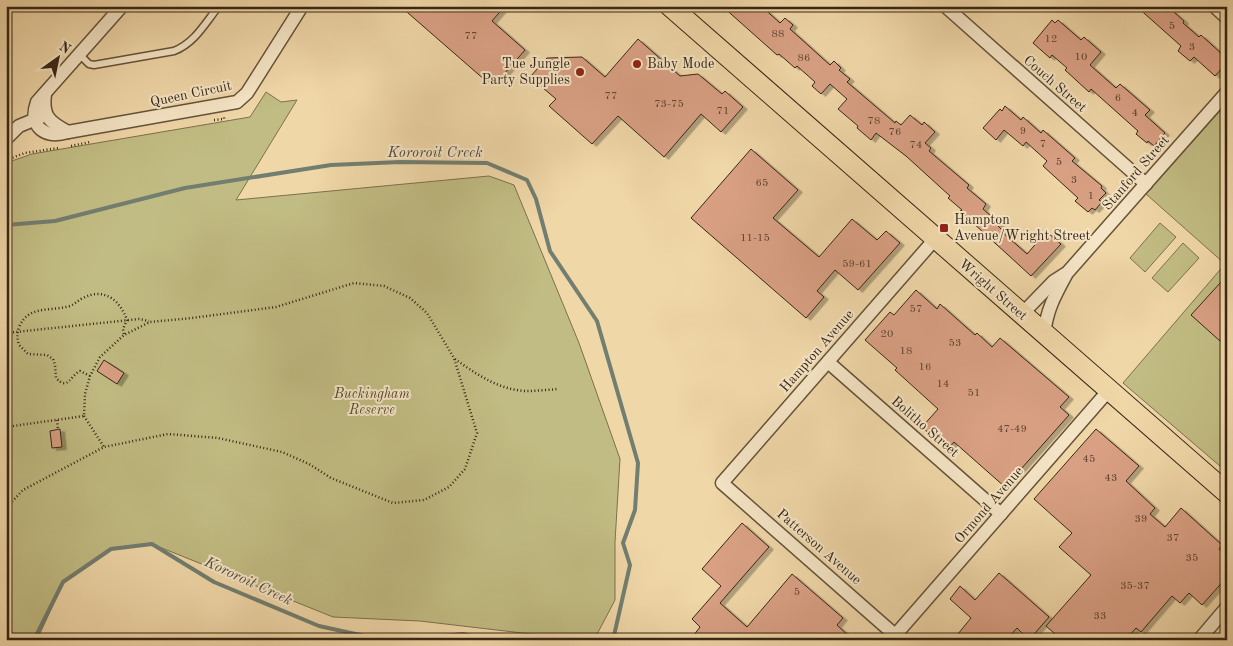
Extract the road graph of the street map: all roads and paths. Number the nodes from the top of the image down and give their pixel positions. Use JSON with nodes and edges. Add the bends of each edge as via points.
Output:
{"nodes":[{"id":1,"x":122,"y":6,"type":"edge"},
{"id":2,"x":219,"y":6,"type":"edge"},
{"id":3,"x":302,"y":6,"type":"edge"},
{"id":4,"x":670,"y":6,"type":"edge"},
{"id":5,"x":944,"y":6,"type":"edge"},
{"id":6,"x":1214,"y":6,"type":"edge"},
{"id":7,"x":1227,"y":18,"type":"edge"},
{"id":8,"x":80,"y":55,"type":"junction"},
{"id":9,"x":1227,"y":92,"type":"edge"},
{"id":10,"x":40,"y":117,"type":"junction"},
{"id":11,"x":6,"y":139,"type":"edge"},
{"id":12,"x":1146,"y":184,"type":"junction"},
{"id":13,"x":936,"y":239,"type":"junction"},
{"id":14,"x":1067,"y":273,"type":"junction"},
{"id":15,"x":1022,"y":314,"type":"junction"},
{"id":16,"x":128,"y":320,"type":"junction"},
{"id":17,"x":150,"y":322,"type":"junction"},
{"id":18,"x":18,"y":331,"type":"junction"},
{"id":19,"x":6,"y":333,"type":"edge"},
{"id":20,"x":1044,"y":334,"type":"junction"},
{"id":21,"x":124,"y":335,"type":"junction"},
{"id":22,"x":454,"y":358,"type":"junction"},
{"id":23,"x":828,"y":362,"type":"junction"},
{"id":24,"x":90,"y":376,"type":"junction"},
{"id":25,"x":557,"y":389,"type":"dead end"},
{"id":26,"x":1109,"y":390,"type":"junction"},
{"id":27,"x":84,"y":416,"type":"junction"},
{"id":28,"x":57,"y":420,"type":"junction"},
{"id":29,"x":6,"y":427,"type":"edge"},
{"id":30,"x":58,"y":430,"type":"dead end"},
{"id":31,"x":104,"y":447,"type":"junction"},
{"id":32,"x":722,"y":483,"type":"joint"},
{"id":33,"x":1227,"y":494,"type":"edge"},
{"id":34,"x":6,"y":508,"type":"edge"},
{"id":35,"x":1001,"y":514,"type":"junction"},
{"id":36,"x":1227,"y":607,"type":"edge"},
{"id":37,"x":893,"y":637,"type":"edge"},
{"id":38,"x":1199,"y":640,"type":"edge"}],
"edges":[{"from":1,"to":8,"type":"street"},
{"from":2,"to":8,"type":"lane","via":[[193,39],[174,51],[94,66]]},
{"from":3,"to":10,"type":"street","name":"Queen Circuit","via":[[247,93],[237,102],[68,132]]},
{"from":4,"to":13,"type":"main road","name":"Wright Street"},
{"from":5,"to":12,"type":"street","name":"Couch Street"},
{"from":6,"to":7,"type":"street"},
{"from":8,"to":10,"type":"street","via":[[45,94]]},
{"from":9,"to":12,"type":"street","name":"Stanford Street"},
{"from":10,"to":11,"type":"street","via":[[19,126]]},
{"from":12,"to":14,"type":"street","name":"Stanford Street"},
{"from":13,"to":15,"type":"main road","name":"Wright Street"},
{"from":13,"to":23,"type":"street","name":"Hampton Avenue"},
{"from":14,"to":15,"type":"street","name":"Stanford Street","via":[[1054,281]]},
{"from":14,"to":20,"type":"street","name":"Stanford Street","via":[[1046,316]]},
{"from":15,"to":20,"type":"main road","name":"Wright Street"},
{"from":16,"to":17,"type":"path"},
{"from":16,"to":18,"type":"path"},
{"from":16,"to":18,"type":"path","via":[[114,298],[97,294],[68,307],[33,312]]},
{"from":16,"to":21,"type":"path","via":[[123,329]]},
{"from":17,"to":21,"type":"path"},
{"from":17,"to":22,"type":"path","via":[[276,307],[354,282],[384,286],[410,298],[426,313]]},
{"from":18,"to":19,"type":"path"},
{"from":18,"to":24,"type":"path","via":[[19,345],[28,354],[47,355],[53,359],[59,382],[69,381],[80,371]]},
{"from":20,"to":26,"type":"main road","name":"Wright Street"},
{"from":21,"to":24,"type":"path","via":[[100,357]]},
{"from":22,"to":25,"type":"path","via":[[482,378],[505,387],[525,391]]},
{"from":22,"to":31,"type":"path","via":[[477,433],[465,468],[449,487],[424,500],[393,503],[331,478],[282,452],[218,438],[168,434]]},
{"from":23,"to":32,"type":"street","name":"Hampton Avenue"},
{"from":23,"to":35,"type":"street","name":"Bolitho Street"},
{"from":24,"to":27,"type":"path"},
{"from":26,"to":33,"type":"main road","name":"Wright Street"},
{"from":26,"to":35,"type":"street","name":"Ormond Avenue"},
{"from":27,"to":28,"type":"path"},
{"from":27,"to":31,"type":"path"},
{"from":28,"to":29,"type":"path"},
{"from":28,"to":30,"type":"path"},
{"from":31,"to":34,"type":"path","via":[[23,490]]},
{"from":32,"to":37,"type":"street","name":"Patterson Avenue"},
{"from":35,"to":37,"type":"street","name":"Ormond Avenue"},
{"from":36,"to":38,"type":"street"}]}
